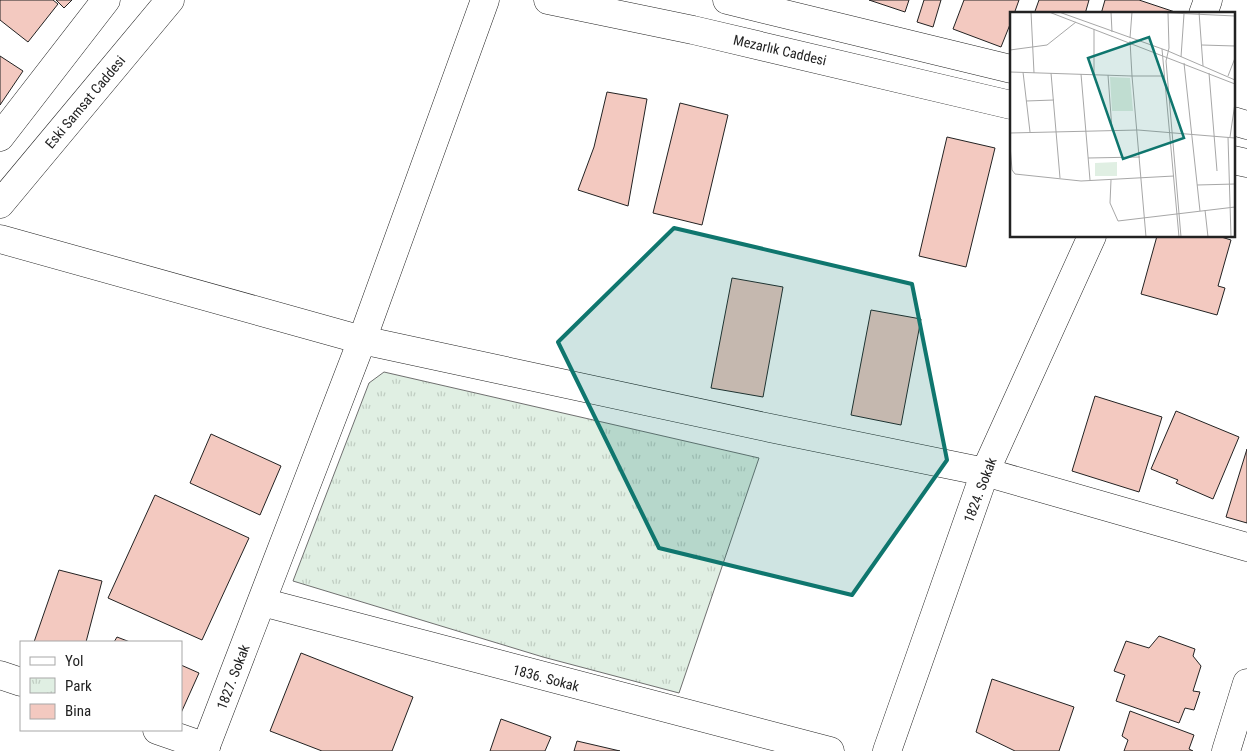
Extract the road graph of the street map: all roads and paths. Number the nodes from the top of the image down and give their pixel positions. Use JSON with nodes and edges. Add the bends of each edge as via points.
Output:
{"nodes":[{"id":1,"x":106,"y":0,"type":"edge"},
{"id":2,"x":170,"y":0,"type":"edge"},
{"id":3,"x":485,"y":0,"type":"edge"},
{"id":4,"x":548,"y":0,"type":"edge"},
{"id":5,"x":726,"y":0,"type":"edge"},
{"id":6,"x":1208,"y":0,"type":"edge"},
{"id":7,"x":1204,"y":12,"type":"edge"},
{"id":8,"x":1010,"y":68,"type":"edge"},
{"id":9,"x":1010,"y":105,"type":"edge"},
{"id":10,"x":1234,"y":121,"type":"edge"},
{"id":11,"x":1247,"y":125,"type":"edge"},
{"id":12,"x":0,"y":137,"type":"edge"},
{"id":13,"x":1234,"y":160,"type":"edge"},
{"id":14,"x":1247,"y":163,"type":"edge"},
{"id":15,"x":0,"y":204,"type":"edge"},
{"id":16,"x":1091,"y":238,"type":"edge"},
{"id":17,"x":0,"y":239,"type":"edge"},
{"id":18,"x":362,"y":340,"type":"junction"},
{"id":19,"x":986,"y":472,"type":"junction"},
{"id":20,"x":1247,"y":547,"type":"edge"},
{"id":21,"x":262,"y":602,"type":"junction"},
{"id":22,"x":0,"y":675,"type":"edge"},
{"id":23,"x":20,"y":682,"type":"edge"},
{"id":24,"x":1247,"y":683,"type":"edge"},
{"id":25,"x":160,"y":731,"type":"edge"},
{"id":26,"x":205,"y":749,"type":"edge"},
{"id":27,"x":830,"y":751,"type":"edge"},
{"id":28,"x":887,"y":751,"type":"edge"},
{"id":29,"x":1226,"y":751,"type":"edge"}],
"edges":[{"from":1,"to":12,"type":"street"},
{"from":2,"to":15,"type":"street","name":"Eski Samsat Caddesi"},
{"from":3,"to":18,"type":"street","name":"1827. Sokak"},
{"from":4,"to":9,"type":"street","name":"Mezarlık Caddesi","via":[[693,30]]},
{"from":5,"to":8,"type":"street"},
{"from":6,"to":7,"type":"street"},
{"from":10,"to":11,"type":"street"},
{"from":13,"to":14,"type":"street"},
{"from":16,"to":19,"type":"street","name":"1824. Sokak"},
{"from":17,"to":18,"type":"street"},
{"from":18,"to":19,"type":"street"},
{"from":18,"to":21,"type":"street","name":"1827. Sokak"},
{"from":19,"to":20,"type":"street"},
{"from":19,"to":28,"type":"street","name":"1824. Sokak"},
{"from":21,"to":26,"type":"street","name":"1827. Sokak"},
{"from":21,"to":27,"type":"street","name":"1836. Sokak"},
{"from":22,"to":23,"type":"street"},
{"from":24,"to":29,"type":"street"},
{"from":25,"to":26,"type":"street"}]}
